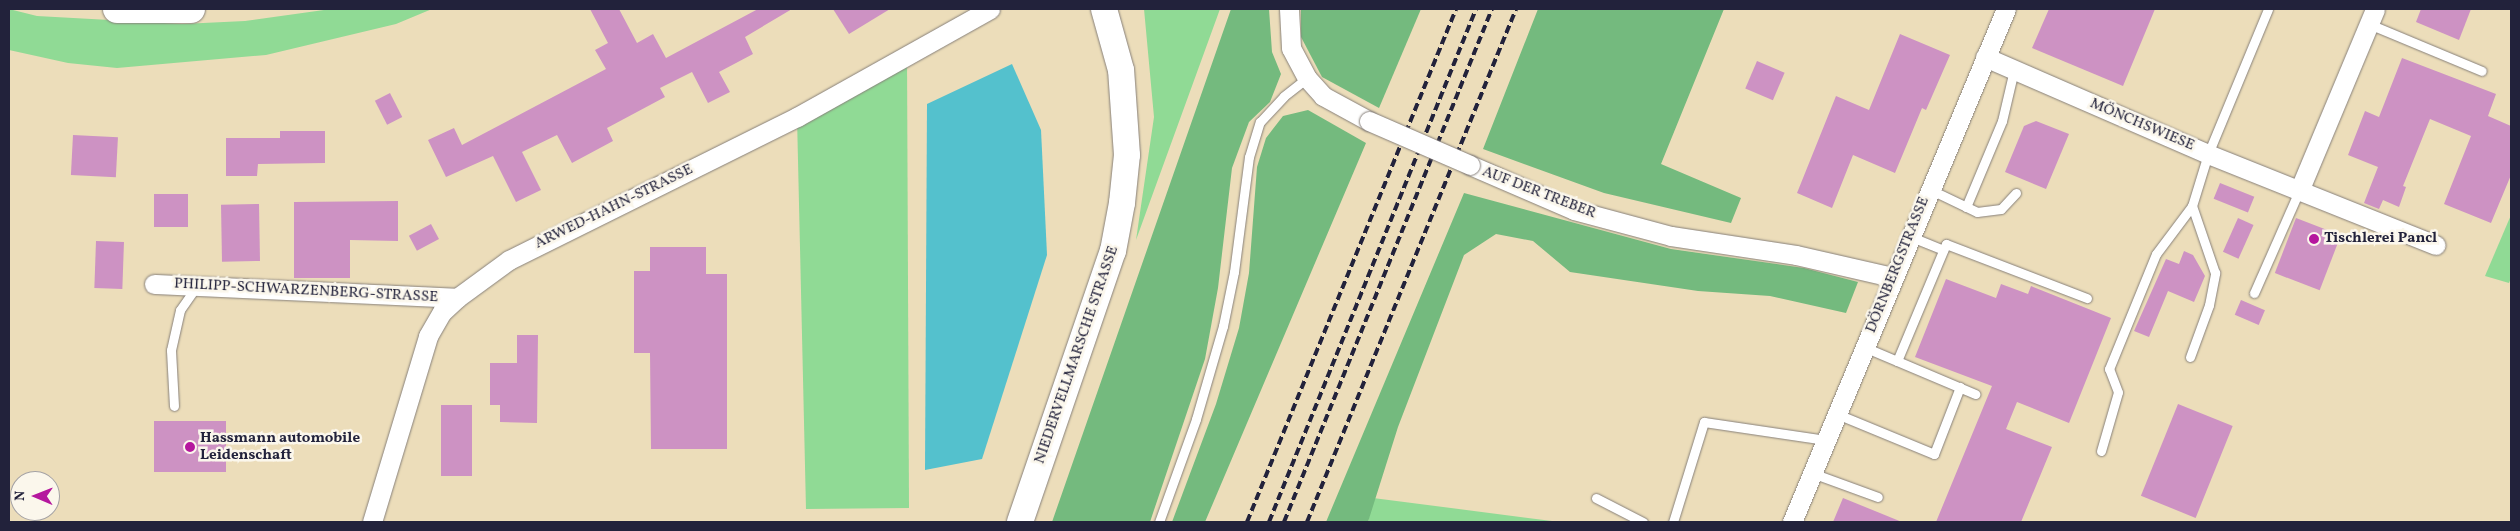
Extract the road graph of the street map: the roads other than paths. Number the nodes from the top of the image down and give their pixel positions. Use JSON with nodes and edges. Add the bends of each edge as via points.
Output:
{"nodes":[{"id":1,"x":117,"y":9,"type":"edge"},
{"id":2,"x":191,"y":9,"type":"edge"},
{"id":3,"x":1104,"y":9,"type":"edge"},
{"id":4,"x":1289,"y":9,"type":"edge"},
{"id":5,"x":2006,"y":9,"type":"edge"},
{"id":6,"x":2268,"y":9,"type":"edge"},
{"id":7,"x":982,"y":10,"type":"edge"},
{"id":8,"x":2372,"y":17,"type":"edge"},
{"id":9,"x":1985,"y":57,"type":"junction"},
{"id":10,"x":2014,"y":70,"type":"junction"},
{"id":11,"x":2482,"y":71,"type":"dead end"},
{"id":12,"x":1308,"y":78,"type":"junction"},
{"id":13,"x":2208,"y":154,"type":"junction"},
{"id":14,"x":1929,"y":189,"type":"junction"},
{"id":15,"x":2299,"y":190,"type":"junction"},
{"id":16,"x":2016,"y":193,"type":"dead end"},
{"id":17,"x":1966,"y":206,"type":"junction"},
{"id":18,"x":2192,"y":206,"type":"junction"},
{"id":19,"x":1909,"y":236,"type":"junction"},
{"id":20,"x":2435,"y":245,"type":"dead end"},
{"id":21,"x":1943,"y":250,"type":"junction"},
{"id":22,"x":1892,"y":277,"type":"junction"},
{"id":23,"x":154,"y":284,"type":"dead end"},
{"id":24,"x":197,"y":286,"type":"junction"},
{"id":25,"x":2254,"y":293,"type":"dead end"},
{"id":26,"x":457,"y":298,"type":"junction"},
{"id":27,"x":2087,"y":298,"type":"dead end"},
{"id":28,"x":1864,"y":347,"type":"junction"},
{"id":29,"x":2190,"y":357,"type":"dead end"},
{"id":30,"x":1897,"y":361,"type":"junction"},
{"id":31,"x":1960,"y":387,"type":"junction"},
{"id":32,"x":1975,"y":394,"type":"dead end"},
{"id":33,"x":174,"y":406,"type":"dead end"},
{"id":34,"x":1836,"y":414,"type":"junction"},
{"id":35,"x":1826,"y":440,"type":"junction"},
{"id":36,"x":2101,"y":451,"type":"dead end"},
{"id":37,"x":1812,"y":473,"type":"junction"},
{"id":38,"x":1878,"y":497,"type":"dead end"},
{"id":39,"x":1596,"y":498,"type":"dead end"},
{"id":40,"x":372,"y":522,"type":"edge"},
{"id":41,"x":1020,"y":522,"type":"edge"},
{"id":42,"x":1159,"y":522,"type":"edge"},
{"id":43,"x":1643,"y":522,"type":"edge"},
{"id":44,"x":1673,"y":522,"type":"edge"},
{"id":45,"x":1792,"y":522,"type":"edge"}],
"edges":[{"from":1,"to":2,"type":"main road"},
{"from":3,"to":41,"type":"main road","name":"NIEDERVELLMARSCHE STRASSE","via":[[1121,70],[1127,155],[1122,203],[1113,251]]},
{"from":4,"to":12,"type":"street","name":"AUF DER TREBER","via":[[1291,48]]},
{"from":5,"to":9,"type":"street","name":"DÖRNBERGSTRASSE"},
{"from":6,"to":13,"type":"lane"},
{"from":7,"to":26,"type":"street","name":"ARWED-HAHN-STRASSE","via":[[796,117],[509,260]]},
{"from":8,"to":11,"type":"lane"},
{"from":8,"to":15,"type":"street"},
{"from":9,"to":10,"type":"street","name":"MÖNCHSWIESE"},
{"from":9,"to":14,"type":"street","name":"DÖRNBERGSTRASSE"},
{"from":10,"to":13,"type":"street","name":"MÖNCHSWIESE"},
{"from":10,"to":17,"type":"lane","via":[[2002,121]]},
{"from":12,"to":22,"type":"street","name":"AUF DER TREBER","bridge":true,"via":[[1323,96],[1369,121],[1574,210],[1671,236],[1796,255]]},
{"from":12,"to":42,"type":"lane","via":[[1284,96],[1260,122],[1249,157],[1234,272],[1223,326],[1196,419]]},
{"from":13,"to":15,"type":"street","name":"MÖNCHSWIESE"},
{"from":13,"to":18,"type":"lane"},
{"from":14,"to":17,"type":"lane"},
{"from":14,"to":19,"type":"street","name":"DÖRNBERGSTRASSE"},
{"from":15,"to":20,"type":"street","name":"MÖNCHSWIESE"},
{"from":15,"to":25,"type":"lane"},
{"from":16,"to":17,"type":"lane","via":[[2001,209],[1977,212]]},
{"from":18,"to":29,"type":"lane","via":[[2215,273],[2209,306]]},
{"from":18,"to":36,"type":"lane","via":[[2156,254],[2109,369],[2118,392]]},
{"from":19,"to":21,"type":"lane"},
{"from":19,"to":22,"type":"street","name":"DÖRNBERGSTRASSE"},
{"from":21,"to":27,"type":"lane","via":[[1946,244]]},
{"from":21,"to":30,"type":"lane"},
{"from":22,"to":28,"type":"street","name":"DÖRNBERGSTRASSE"},
{"from":23,"to":24,"type":"street","name":"PHILIPP-SCHWARZENBERG-STRASSE"},
{"from":24,"to":26,"type":"street","name":"PHILIPP-SCHWARZENBERG-STRASSE"},
{"from":24,"to":33,"type":"lane","via":[[180,310],[171,350]]},
{"from":26,"to":40,"type":"street","name":"ARWED-HAHN-STRASSE","via":[[442,312],[428,336]]},
{"from":28,"to":30,"type":"lane"},
{"from":28,"to":34,"type":"street","name":"DÖRNBERGSTRASSE"},
{"from":30,"to":31,"type":"lane"},
{"from":31,"to":32,"type":"lane"},
{"from":31,"to":34,"type":"lane","via":[[1934,454]]},
{"from":34,"to":35,"type":"street","name":"DÖRNBERGSTRASSE"},
{"from":35,"to":37,"type":"street","name":"DÖRNBERGSTRASSE"},
{"from":35,"to":44,"type":"lane","via":[[1704,422]]},
{"from":37,"to":38,"type":"lane"},
{"from":37,"to":45,"type":"street","name":"DÖRNBERGSTRASSE"},
{"from":39,"to":43,"type":"lane"}]}
